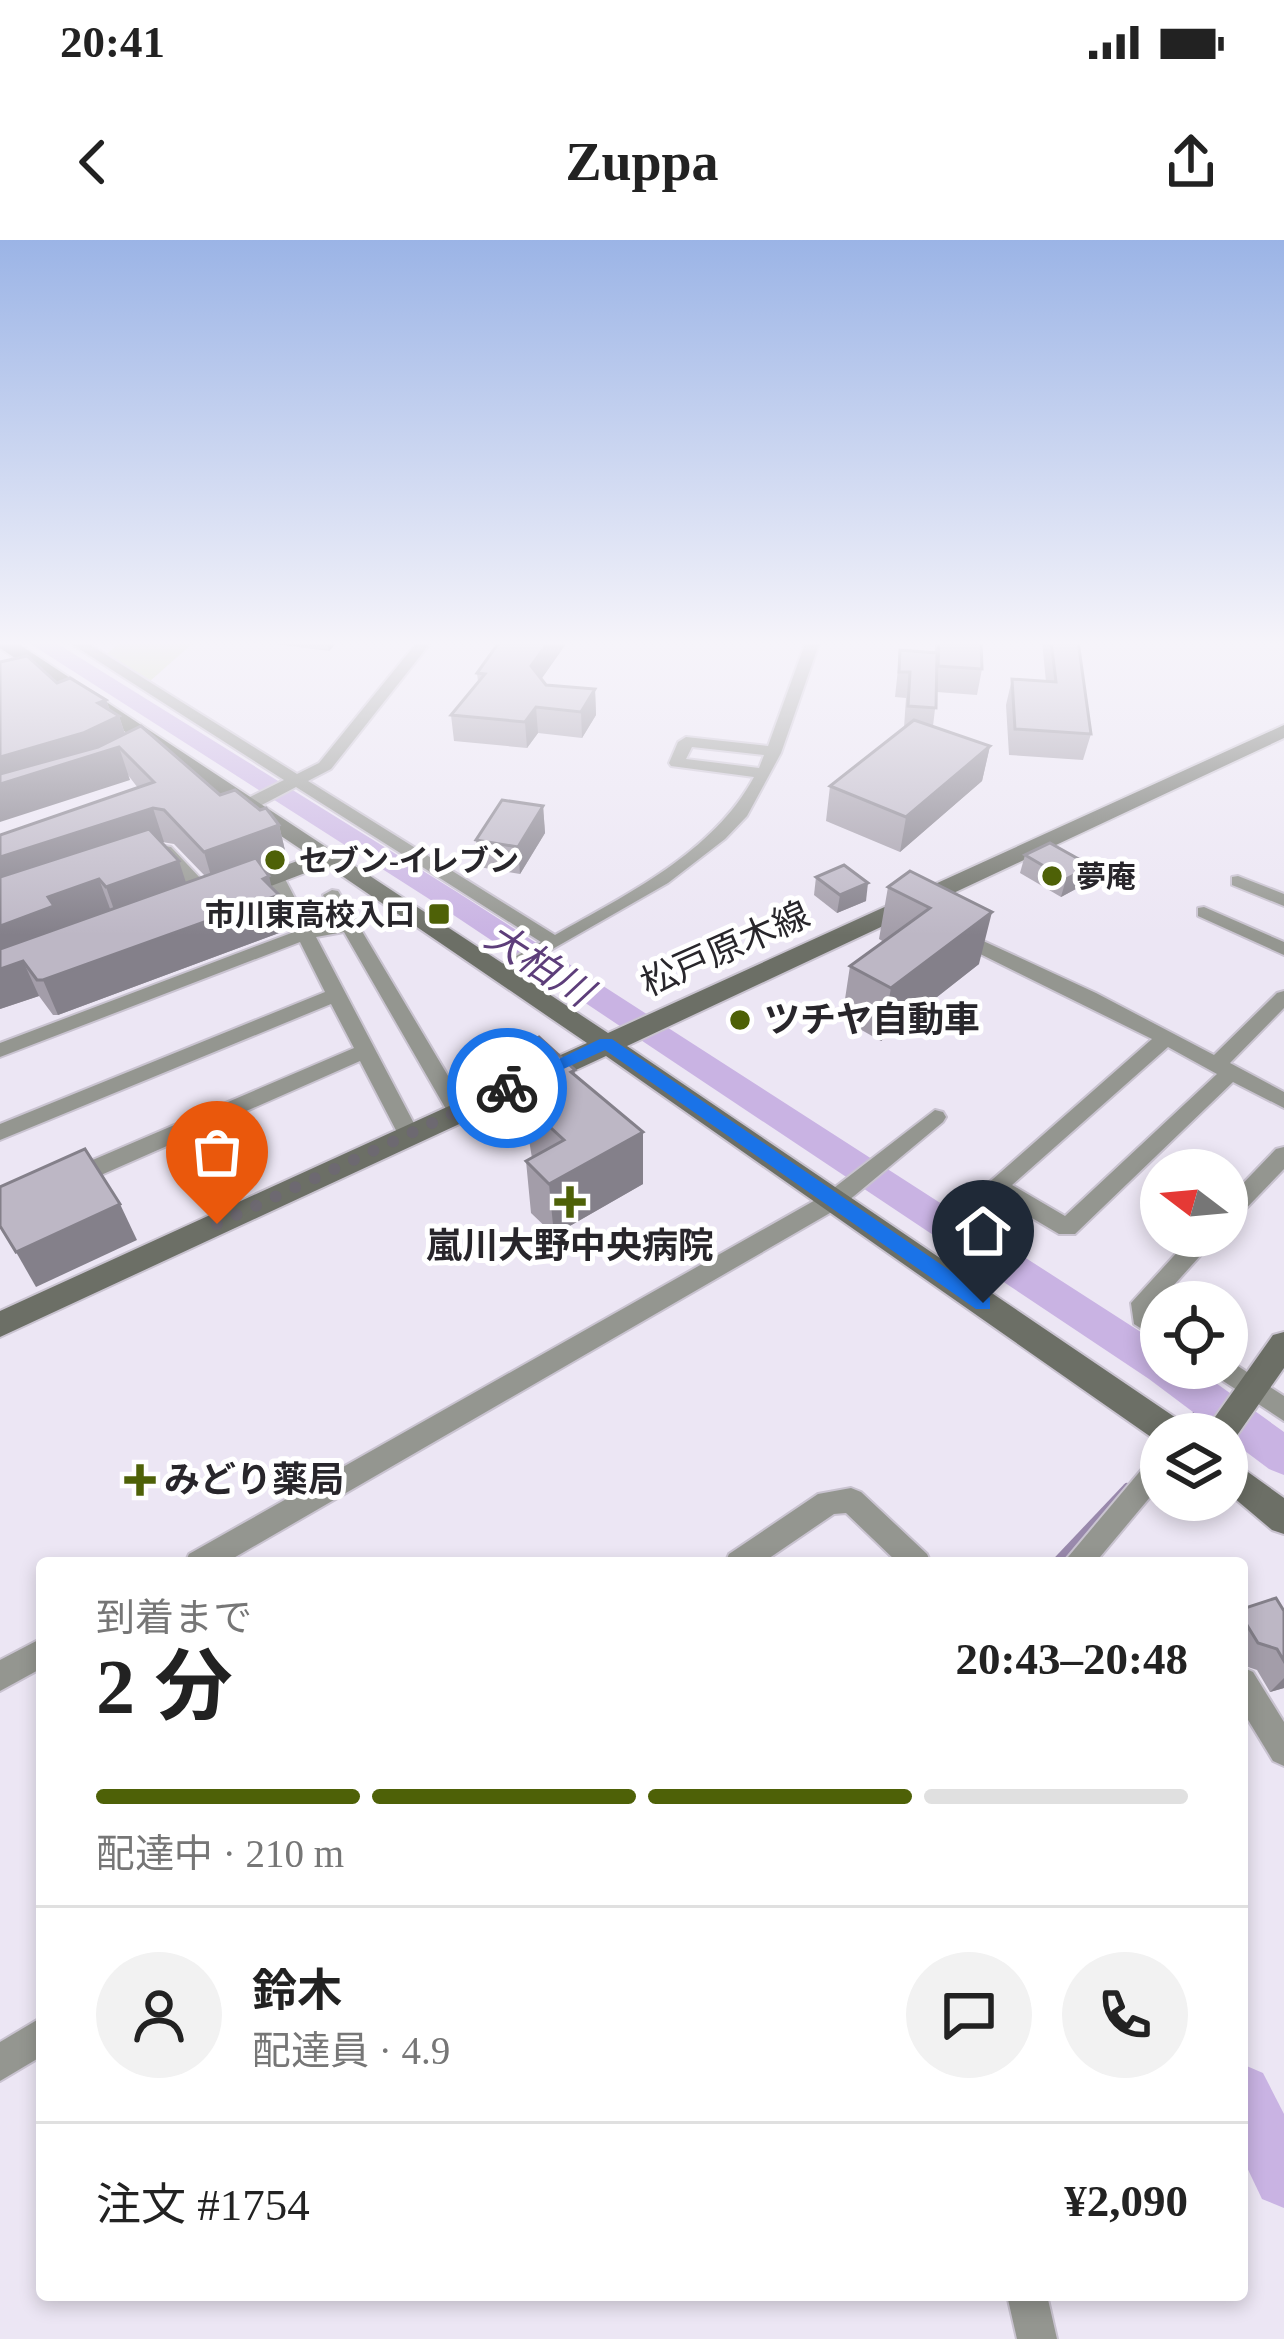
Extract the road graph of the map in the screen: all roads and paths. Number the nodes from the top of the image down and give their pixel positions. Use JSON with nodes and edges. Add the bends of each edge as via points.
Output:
{"nodes":[{"id":1,"x":151,"y":739,"type":"edge"},
{"id":2,"x":231,"y":739,"type":"edge"},
{"id":3,"x":347,"y":739,"type":"edge"},
{"id":4,"x":775,"y":739,"type":"edge"},
{"id":5,"x":1268,"y":739,"type":"edge"},
{"id":6,"x":161,"y":745,"type":"junction"},
{"id":7,"x":770,"y":751,"type":"junction"},
{"id":8,"x":135,"y":756,"type":"edge"},
{"id":9,"x":760,"y":773,"type":"junction"},
{"id":10,"x":300,"y":782,"type":"junction"},
{"id":11,"x":250,"y":804,"type":"junction"},
{"id":12,"x":330,"y":856,"type":"junction"},
{"id":13,"x":145,"y":858,"type":"edge"},
{"id":14,"x":275,"y":877,"type":"junction"},
{"id":15,"x":1238,"y":881,"type":"dead end"},
{"id":16,"x":332,"y":895,"type":"dead end"},
{"id":17,"x":1275,"y":898,"type":"edge"},
{"id":18,"x":200,"y":904,"type":"joint"},
{"id":19,"x":1204,"y":913,"type":"dead end"},
{"id":20,"x":349,"y":925,"type":"junction"},
{"id":21,"x":1231,"y":925,"type":"junction"},
{"id":22,"x":942,"y":928,"type":"edge"},
{"id":23,"x":305,"y":934,"type":"junction"},
{"id":24,"x":553,"y":942,"type":"junction"},
{"id":25,"x":1284,"y":949,"type":"edge"},
{"id":26,"x":502,"y":972,"type":"junction"},
{"id":27,"x":335,"y":994,"type":"junction"},
{"id":28,"x":1284,"y":997,"type":"edge"},
{"id":29,"x":1166,"y":1038,"type":"junction"},
{"id":30,"x":613,"y":1039,"type":"junction"},
{"id":31,"x":1,"y":1049,"type":"edge"},
{"id":32,"x":363,"y":1052,"type":"junction"},
{"id":33,"x":1223,"y":1069,"type":"junction"},
{"id":34,"x":1284,"y":1101,"type":"edge"},
{"id":35,"x":458,"y":1111,"type":"junction"},
{"id":36,"x":935,"y":1117,"type":"dead end"},
{"id":37,"x":0,"y":1132,"type":"edge"},
{"id":38,"x":408,"y":1133,"type":"junction"},
{"id":39,"x":1284,"y":1155,"type":"edge"},
{"id":40,"x":43,"y":1192,"type":"edge"},
{"id":41,"x":1248,"y":1192,"type":"edge"},
{"id":42,"x":843,"y":1195,"type":"junction"},
{"id":43,"x":1186,"y":1257,"type":"edge"},
{"id":44,"x":1163,"y":1281,"type":"edge"},
{"id":45,"x":0,"y":1324,"type":"edge"},
{"id":46,"x":1284,"y":1344,"type":"edge"},
{"id":47,"x":1248,"y":1389,"type":"edge"},
{"id":48,"x":1250,"y":1391,"type":"junction"},
{"id":49,"x":1284,"y":1410,"type":"edge"},
{"id":50,"x":1144,"y":1413,"type":"edge"},
{"id":51,"x":1234,"y":1413,"type":"edge"},
{"id":52,"x":1140,"y":1490,"type":"edge"},
{"id":53,"x":1248,"y":1490,"type":"edge"},
{"id":54,"x":1284,"y":1520,"type":"edge"},
{"id":55,"x":210,"y":1557,"type":"edge"},
{"id":56,"x":749,"y":1557,"type":"edge"},
{"id":57,"x":911,"y":1557,"type":"edge"},
{"id":58,"x":1082,"y":1557,"type":"edge"},
{"id":59,"x":36,"y":1655,"type":"edge"},
{"id":60,"x":0,"y":1676,"type":"edge"},
{"id":61,"x":1248,"y":1692,"type":"edge"},
{"id":62,"x":1284,"y":1750,"type":"edge"},
{"id":63,"x":36,"y":2039,"type":"edge"},
{"id":64,"x":0,"y":2063,"type":"edge"},
{"id":65,"x":1028,"y":2301,"type":"edge"},
{"id":66,"x":1037,"y":2339,"type":"edge"}],
"edges":[{"from":1,"to":6,"type":"street"},
{"from":2,"to":10,"type":"street"},
{"from":3,"to":10,"type":"street"},
{"from":4,"to":7,"type":"street"},
{"from":5,"to":30,"type":"street","name":"松戸原木線","via":[[909,914]]},
{"from":6,"to":8,"type":"street"},
{"from":6,"to":11,"type":"street"},
{"from":7,"to":9,"type":"street"},
{"from":7,"to":9,"type":"street","via":[[686,742],[677,763]]},
{"from":9,"to":24,"type":"street","via":[[726,827],[618,907]]},
{"from":10,"to":11,"type":"street"},
{"from":10,"to":24,"type":"street"},
{"from":11,"to":12,"type":"street"},
{"from":12,"to":14,"type":"street"},
{"from":12,"to":26,"type":"street"},
{"from":13,"to":18,"type":"street","via":[[165,851]]},
{"from":14,"to":18,"type":"street"},
{"from":14,"to":23,"type":"street"},
{"from":15,"to":17,"type":"street"},
{"from":16,"to":20,"type":"street"},
{"from":17,"to":21,"type":"street"},
{"from":19,"to":21,"type":"street"},
{"from":20,"to":23,"type":"street"},
{"from":20,"to":35,"type":"street"},
{"from":21,"to":25,"type":"street"},
{"from":22,"to":29,"type":"street"},
{"from":23,"to":27,"type":"street"},
{"from":23,"to":31,"type":"street"},
{"from":24,"to":26,"type":"street"},
{"from":26,"to":30,"type":"street"},
{"from":27,"to":32,"type":"street"},
{"from":27,"to":37,"type":"street"},
{"from":28,"to":33,"type":"street"},
{"from":29,"to":33,"type":"street"},
{"from":29,"to":33,"type":"street","via":[[996,1186],[1067,1228]]},
{"from":30,"to":35,"type":"street","name":"松戸原木線"},
{"from":30,"to":42,"type":"street"},
{"from":32,"to":38,"type":"street"},
{"from":32,"to":40,"type":"street"},
{"from":33,"to":34,"type":"street"},
{"from":35,"to":38,"type":"street","name":"松戸原木線"},
{"from":36,"to":42,"type":"street"},
{"from":38,"to":45,"type":"street","name":"松戸原木線"},
{"from":39,"to":41,"type":"street"},
{"from":42,"to":50,"type":"street"},
{"from":42,"to":55,"type":"street"},
{"from":43,"to":44,"type":"street"},
{"from":46,"to":48,"type":"street"},
{"from":47,"to":48,"type":"street"},
{"from":48,"to":49,"type":"street"},
{"from":48,"to":51,"type":"street"},
{"from":52,"to":58,"type":"street"},
{"from":53,"to":54,"type":"street"},
{"from":56,"to":57,"type":"street","via":[[828,1503],[851,1500]]},
{"from":59,"to":60,"type":"street"},
{"from":61,"to":62,"type":"street"},
{"from":63,"to":64,"type":"street"},
{"from":65,"to":66,"type":"street"}]}
